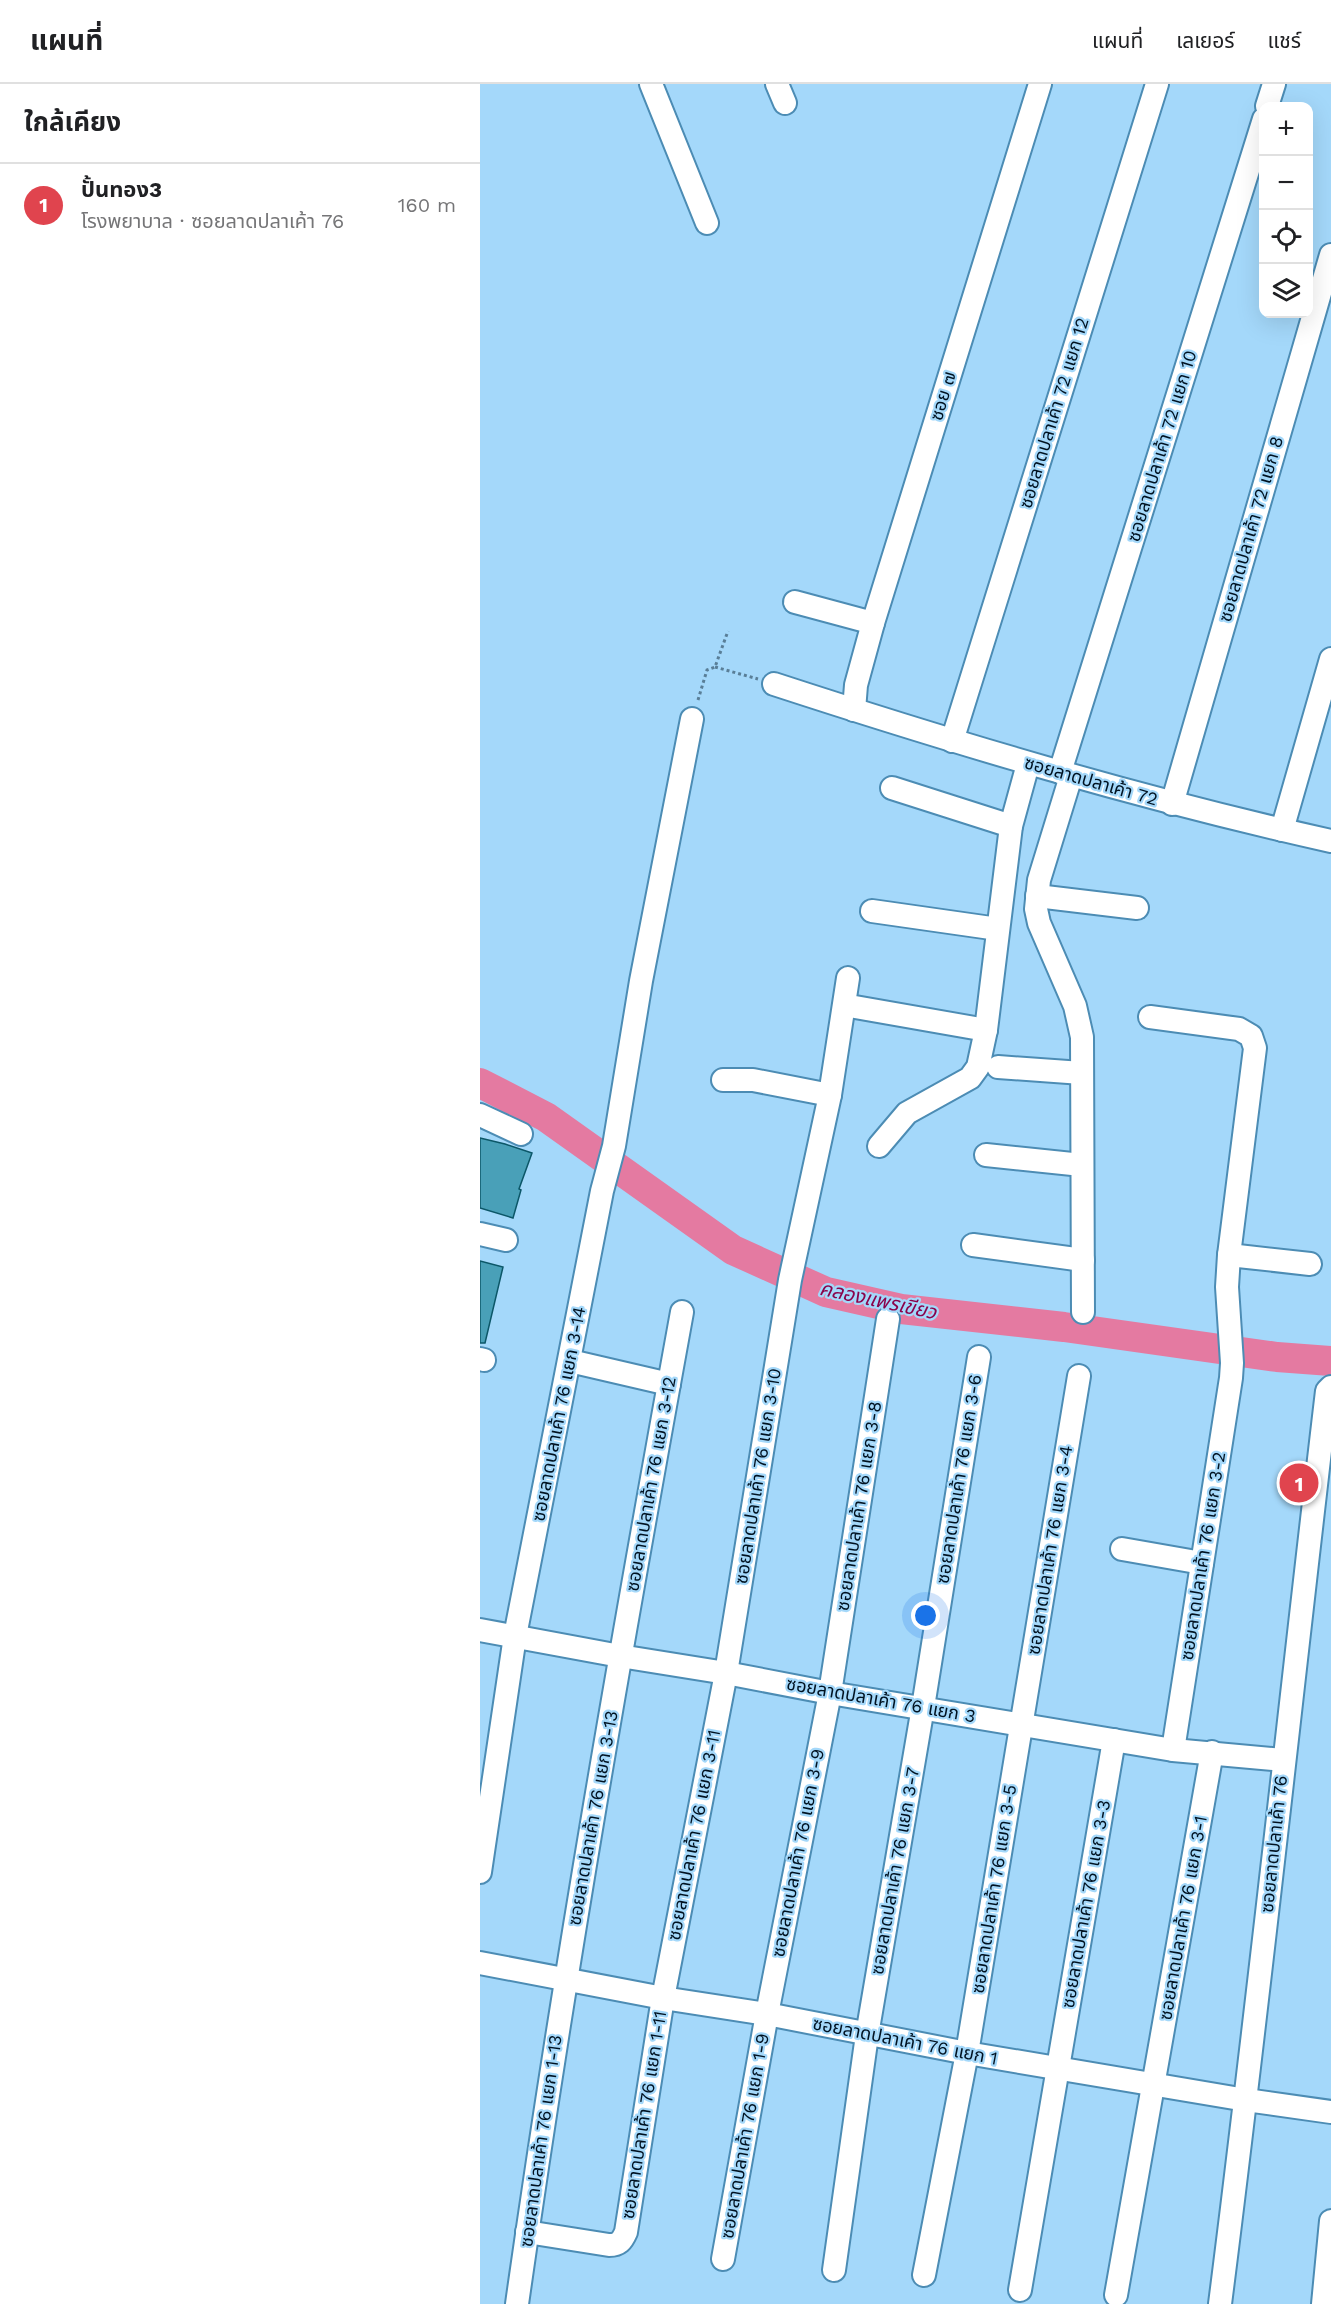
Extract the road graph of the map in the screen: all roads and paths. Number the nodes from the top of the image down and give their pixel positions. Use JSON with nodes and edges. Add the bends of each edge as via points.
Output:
{"nodes":[{"id":1,"x":651,"y":84,"type":"edge"},
{"id":2,"x":1040,"y":84,"type":"edge"},
{"id":3,"x":1157,"y":84,"type":"edge"},
{"id":4,"x":1274,"y":84,"type":"edge"},
{"id":5,"x":1268,"y":102,"type":"edge"},
{"id":6,"x":1259,"y":132,"type":"edge"},
{"id":7,"x":707,"y":223,"type":"dead end"},
{"id":8,"x":1331,"y":255,"type":"edge"},
{"id":9,"x":795,"y":602,"type":"dead end"},
{"id":10,"x":873,"y":623,"type":"junction"},
{"id":11,"x":728,"y":631,"type":"dead end"},
{"id":12,"x":1331,"y":659,"type":"edge"},
{"id":13,"x":715,"y":667,"type":"junction"},
{"id":14,"x":774,"y":684,"type":"joint"},
{"id":15,"x":854,"y":710,"type":"junction"},
{"id":16,"x":692,"y":719,"type":"joint"},
{"id":17,"x":952,"y":741,"type":"junction"},
{"id":18,"x":1028,"y":764,"type":"junction"},
{"id":19,"x":1066,"y":774,"type":"junction"},
{"id":20,"x":892,"y":788,"type":"dead end"},
{"id":21,"x":1172,"y":804,"type":"junction"},
{"id":22,"x":1011,"y":826,"type":"junction"},
{"id":23,"x":1282,"y":830,"type":"junction"},
{"id":24,"x":1331,"y":841,"type":"edge"},
{"id":25,"x":1037,"y":896,"type":"junction"},
{"id":26,"x":1137,"y":908,"type":"dead end"},
{"id":27,"x":873,"y":911,"type":"dead end"},
{"id":28,"x":998,"y":929,"type":"junction"},
{"id":29,"x":848,"y":978,"type":"dead end"},
{"id":30,"x":855,"y":1007,"type":"dead end"},
{"id":31,"x":1150,"y":1017,"type":"dead end"},
{"id":32,"x":986,"y":1030,"type":"junction"},
{"id":33,"x":998,"y":1067,"type":"dead end"},
{"id":34,"x":1082,"y":1073,"type":"junction"},
{"id":35,"x":723,"y":1080,"type":"dead end"},
{"id":36,"x":830,"y":1095,"type":"junction"},
{"id":37,"x":480,"y":1115,"type":"edge"},
{"id":38,"x":521,"y":1134,"type":"dead end"},
{"id":39,"x":879,"y":1146,"type":"dead end"},
{"id":40,"x":986,"y":1155,"type":"dead end"},
{"id":41,"x":1082,"y":1165,"type":"junction"},
{"id":42,"x":480,"y":1234,"type":"edge"},
{"id":43,"x":506,"y":1240,"type":"dead end"},
{"id":44,"x":974,"y":1245,"type":"dead end"},
{"id":45,"x":1229,"y":1255,"type":"junction"},
{"id":46,"x":1083,"y":1260,"type":"junction"},
{"id":47,"x":1310,"y":1264,"type":"dead end"},
{"id":48,"x":682,"y":1312,"type":"dead end"},
{"id":49,"x":1083,"y":1312,"type":"dead end"},
{"id":50,"x":888,"y":1319,"type":"dead end"},
{"id":51,"x":979,"y":1357,"type":"dead end"},
{"id":52,"x":570,"y":1361,"type":"junction"},
{"id":53,"x":1079,"y":1376,"type":"dead end"},
{"id":54,"x":669,"y":1384,"type":"junction"},
{"id":55,"x":1331,"y":1387,"type":"edge"},
{"id":56,"x":1122,"y":1549,"type":"dead end"},
{"id":57,"x":1202,"y":1563,"type":"junction"},
{"id":58,"x":480,"y":1629,"type":"edge"},
{"id":59,"x":515,"y":1636,"type":"junction"},
{"id":60,"x":620,"y":1656,"type":"junction"},
{"id":61,"x":726,"y":1672,"type":"junction"},
{"id":62,"x":830,"y":1693,"type":"junction"},
{"id":63,"x":923,"y":1707,"type":"junction"},
{"id":64,"x":1021,"y":1725,"type":"junction"},
{"id":65,"x":1114,"y":1740,"type":"junction"},
{"id":66,"x":1173,"y":1750,"type":"junction"},
{"id":67,"x":1212,"y":1752,"type":"junction"},
{"id":68,"x":1283,"y":1760,"type":"junction"},
{"id":69,"x":480,"y":1872,"type":"edge"},
{"id":70,"x":480,"y":1963,"type":"edge"},
{"id":71,"x":565,"y":1979,"type":"junction"},
{"id":72,"x":663,"y":1998,"type":"junction"},
{"id":73,"x":767,"y":2014,"type":"junction"},
{"id":74,"x":867,"y":2035,"type":"junction"},
{"id":75,"x":967,"y":2053,"type":"junction"},
{"id":76,"x":1057,"y":2068,"type":"junction"},
{"id":77,"x":1153,"y":2084,"type":"junction"},
{"id":78,"x":1246,"y":2100,"type":"junction"},
{"id":79,"x":1331,"y":2112,"type":"edge"},
{"id":80,"x":1331,"y":2221,"type":"edge"},
{"id":81,"x":527,"y":2232,"type":"junction"},
{"id":82,"x":723,"y":2259,"type":"dead end"},
{"id":83,"x":834,"y":2270,"type":"dead end"},
{"id":84,"x":924,"y":2275,"type":"dead end"},
{"id":85,"x":1020,"y":2290,"type":"dead end"},
{"id":86,"x":1116,"y":2295,"type":"dead end"},
{"id":87,"x":517,"y":2304,"type":"edge"},
{"id":88,"x":1220,"y":2304,"type":"edge"},
{"id":89,"x":1323,"y":2304,"type":"edge"}],
"edges":[{"from":1,"to":7,"type":"street"},
{"from":2,"to":10,"type":"street","name":"ซอย ๗"},
{"from":3,"to":17,"type":"street","name":"ซอยลาดปลาเค้า 72 แยก 12"},
{"from":4,"to":5,"type":"street"},
{"from":6,"to":19,"type":"street","name":"ซอยลาดปลาเค้า 72 แยก 10"},
{"from":8,"to":21,"type":"street","name":"ซอยลาดปลาเค้า 72 แยก 8"},
{"from":9,"to":10,"type":"street"},
{"from":10,"to":15,"type":"street","name":"ซอย ๗","via":[[856,685]]},
{"from":11,"to":13,"type":"path"},
{"from":12,"to":23,"type":"street"},
{"from":13,"to":14,"type":"path"},
{"from":13,"to":16,"type":"path","via":[[707,670]]},
{"from":14,"to":15,"type":"street","name":"ซอยลาดปลาเค้า 72"},
{"from":15,"to":17,"type":"street","name":"ซอยลาดปลาเค้า 72"},
{"from":16,"to":52,"type":"street","name":"ซอยลาดปลาเค้า 76 แยก 3-14","via":[[614,1146]]},
{"from":17,"to":18,"type":"street","name":"ซอยลาดปลาเค้า 72"},
{"from":18,"to":19,"type":"street","name":"ซอยลาดปลาเค้า 72"},
{"from":18,"to":22,"type":"street"},
{"from":19,"to":21,"type":"street","name":"ซอยลาดปลาเค้า 72"},
{"from":19,"to":25,"type":"street","name":"ซอยลาดปลาเค้า 72 แยก 10"},
{"from":20,"to":22,"type":"street"},
{"from":21,"to":23,"type":"street","name":"ซอยลาดปลาเค้า 72"},
{"from":22,"to":28,"type":"street"},
{"from":23,"to":24,"type":"street","name":"ซอยลาดปลาเค้า 72"},
{"from":25,"to":26,"type":"street"},
{"from":25,"to":34,"type":"street","name":"ซอยลาดปลาเค้า 72 แยก 10","via":[[1039,923],[1079,1021]]},
{"from":27,"to":28,"type":"street"},
{"from":28,"to":32,"type":"street"},
{"from":29,"to":36,"type":"street","name":"ซอยลาดปลาเค้า 76 แยก 3-10"},
{"from":30,"to":32,"type":"street"},
{"from":31,"to":45,"type":"street","name":"ซอยลาดปลาเค้า 76 แยก 3-2","via":[[1239,1029],[1251,1036],[1255,1048]]},
{"from":32,"to":39,"type":"street","via":[[978,1067],[970,1078],[907,1113]]},
{"from":33,"to":34,"type":"street"},
{"from":34,"to":41,"type":"street","name":"ซอยลาดปลาเค้า 72 แยก 10"},
{"from":35,"to":36,"type":"street","via":[[753,1080]]},
{"from":36,"to":61,"type":"street","name":"ซอยลาดปลาเค้า 76 แยก 3-10","via":[[793,1271]]},
{"from":37,"to":38,"type":"street"},
{"from":40,"to":41,"type":"street"},
{"from":41,"to":46,"type":"street","name":"ซอยลาดปลาเค้า 72 แยก 10"},
{"from":42,"to":43,"type":"street"},
{"from":44,"to":46,"type":"street"},
{"from":45,"to":47,"type":"street"},
{"from":45,"to":57,"type":"street","name":"ซอยลาดปลาเค้า 76 แยก 3-2","via":[[1232,1363]]},
{"from":46,"to":49,"type":"street","name":"ซอยลาดปลาเค้า 72 แยก 10"},
{"from":48,"to":54,"type":"street","name":"ซอยลาดปลาเค้า 76 แยก 3-12"},
{"from":50,"to":62,"type":"street","name":"ซอยลาดปลาเค้า 76 แยก 3-8"},
{"from":51,"to":63,"type":"street","name":"ซอยลาดปลาเค้า 76 แยก 3-6"},
{"from":52,"to":54,"type":"street"},
{"from":52,"to":59,"type":"street","name":"ซอยลาดปลาเค้า 76 แยก 3-14"},
{"from":53,"to":64,"type":"street","name":"ซอยลาดปลาเค้า 76 แยก 3-4"},
{"from":54,"to":60,"type":"street","name":"ซอยลาดปลาเค้า 76 แยก 3-12"},
{"from":55,"to":68,"type":"street","name":"ซอยลาดปลาเค้า 76","via":[[1327,1390]]},
{"from":56,"to":57,"type":"street"},
{"from":57,"to":66,"type":"street","name":"ซอยลาดปลาเค้า 76 แยก 3-2"},
{"from":58,"to":59,"type":"street","name":"ซอยลาดปลาเค้า 76 แยก 3"},
{"from":59,"to":60,"type":"street","name":"ซอยลาดปลาเค้า 76 แยก 3"},
{"from":59,"to":69,"type":"street","name":"ซอยลาดปลาเค้า 76 แยก 3-14"},
{"from":60,"to":61,"type":"street","name":"ซอยลาดปลาเค้า 76 แยก 3"},
{"from":60,"to":71,"type":"street","name":"ซอยลาดปลาเค้า 76 แยก 3-13"},
{"from":61,"to":62,"type":"street","name":"ซอยลาดปลาเค้า 76 แยก 3"},
{"from":61,"to":72,"type":"street","name":"ซอยลาดปลาเค้า 76 แยก 3-11"},
{"from":62,"to":63,"type":"street","name":"ซอยลาดปลาเค้า 76 แยก 3"},
{"from":62,"to":73,"type":"street","name":"ซอยลาดปลาเค้า 76 แยก 3-9"},
{"from":63,"to":64,"type":"street","name":"ซอยลาดปลาเค้า 76 แยก 3"},
{"from":63,"to":74,"type":"street","name":"ซอยลาดปลาเค้า 76 แยก 3-7"},
{"from":64,"to":65,"type":"street","name":"ซอยลาดปลาเค้า 76 แยก 3"},
{"from":64,"to":75,"type":"street","name":"ซอยลาดปลาเค้า 76 แยก 3-5"},
{"from":65,"to":66,"type":"street","name":"ซอยลาดปลาเค้า 76 แยก 3"},
{"from":65,"to":76,"type":"street","name":"ซอยลาดปลาเค้า 76 แยก 3-3"},
{"from":66,"to":67,"type":"street","name":"ซอยลาดปลาเค้า 76 แยก 3"},
{"from":67,"to":68,"type":"street","name":"ซอยลาดปลาเค้า 76 แยก 3"},
{"from":67,"to":77,"type":"street","name":"ซอยลาดปลาเค้า 76 แยก 3-1"},
{"from":68,"to":78,"type":"street","name":"ซอยลาดปลาเค้า 76"},
{"from":70,"to":71,"type":"street","name":"ซอยลาดปลาเค้า 76 แยก 1"},
{"from":71,"to":72,"type":"street","name":"ซอยลาดปลาเค้า 76 แยก 1"},
{"from":71,"to":81,"type":"street","name":"ซอยลาดปลาเค้า 76 แยก 1-13"},
{"from":72,"to":73,"type":"street","name":"ซอยลาดปลาเค้า 76 แยก 1"},
{"from":72,"to":81,"type":"street","name":"ซอยลาดปลาเค้า 76 แยก 1-11","via":[[626,2232],[621,2241],[609,2245]]},
{"from":73,"to":74,"type":"street","name":"ซอยลาดปลาเค้า 76 แยก 1"},
{"from":73,"to":82,"type":"street","name":"ซอยลาดปลาเค้า 76 แยก 1-9"},
{"from":74,"to":75,"type":"street","name":"ซอยลาดปลาเค้า 76 แยก 1"},
{"from":74,"to":83,"type":"street","name":"ซอยลาดปลาเค้า 76 แยก 3-7"},
{"from":75,"to":76,"type":"street","name":"ซอยลาดปลาเค้า 76 แยก 1"},
{"from":75,"to":84,"type":"street","name":"ซอยลาดปลาเค้า 76 แยก 3-5"},
{"from":76,"to":77,"type":"street","name":"ซอยลาดปลาเค้า 76 แยก 1"},
{"from":76,"to":85,"type":"street","name":"ซอยลาดปลาเค้า 76 แยก 3-3"},
{"from":77,"to":78,"type":"street","name":"ซอยลาดปลาเค้า 76 แยก 1"},
{"from":77,"to":86,"type":"street","name":"ซอยลาดปลาเค้า 76 แยก 3-1"},
{"from":78,"to":79,"type":"street","name":"ซอยลาดปลาเค้า 76 แยก 1"},
{"from":78,"to":88,"type":"street","name":"ซอยลาดปลาเค้า 76"},
{"from":80,"to":89,"type":"street"},
{"from":81,"to":87,"type":"street","name":"ซอยลาดปลาเค้า 76 แยก 1-13"}]}
